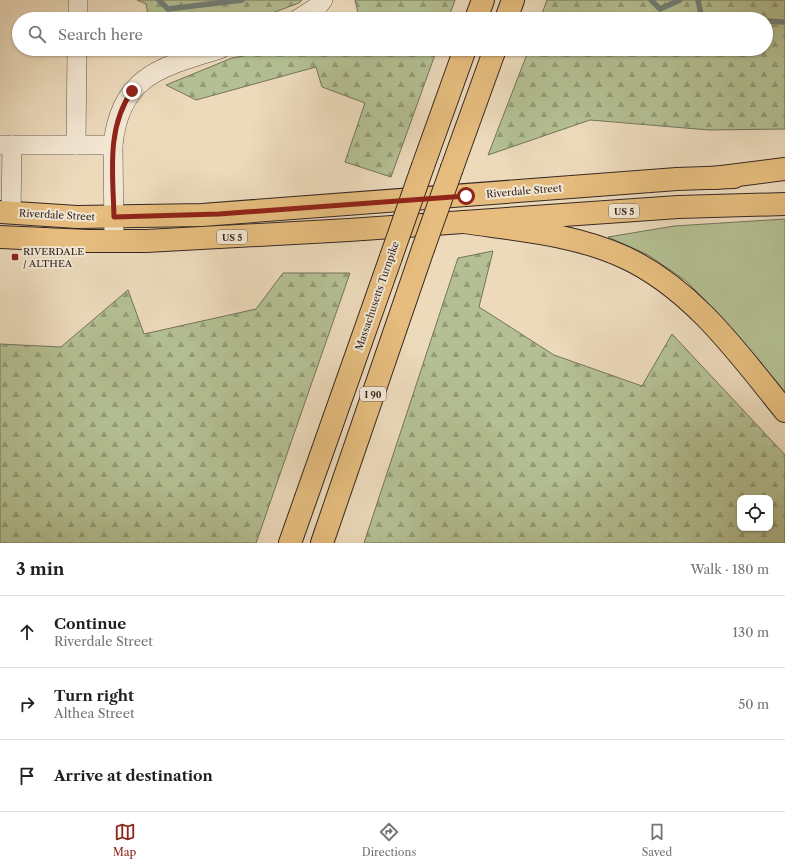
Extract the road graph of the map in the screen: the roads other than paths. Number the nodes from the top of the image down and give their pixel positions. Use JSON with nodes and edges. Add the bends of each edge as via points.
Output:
{"nodes":[{"id":1,"x":78,"y":0,"type":"edge"},
{"id":2,"x":323,"y":0,"type":"edge"},
{"id":3,"x":483,"y":0,"type":"edge"},
{"id":4,"x":513,"y":0,"type":"edge"},
{"id":5,"x":78,"y":12,"type":"edge"},
{"id":6,"x":308,"y":12,"type":"edge"},
{"id":7,"x":479,"y":12,"type":"edge"},
{"id":8,"x":509,"y":12,"type":"edge"},
{"id":9,"x":77,"y":56,"type":"edge"},
{"id":10,"x":197,"y":56,"type":"edge"},
{"id":11,"x":462,"y":56,"type":"edge"},
{"id":12,"x":492,"y":56,"type":"edge"},
{"id":13,"x":6,"y":145,"type":"edge"},
{"id":14,"x":76,"y":145,"type":"junction"},
{"id":15,"x":113,"y":145,"type":"junction"},
{"id":16,"x":785,"y":169,"type":"edge"},
{"id":17,"x":785,"y":176,"type":"edge"},
{"id":18,"x":714,"y":178,"type":"junction"},
{"id":19,"x":785,"y":204,"type":"edge"},
{"id":20,"x":6,"y":212,"type":"edge"},
{"id":21,"x":114,"y":217,"type":"junction"},
{"id":22,"x":464,"y":222,"type":"junction"},
{"id":23,"x":0,"y":237,"type":"edge"},
{"id":24,"x":114,"y":241,"type":"junction"},
{"id":25,"x":785,"y":411,"type":"edge"},
{"id":26,"x":292,"y":536,"type":"edge"},
{"id":27,"x":323,"y":541,"type":"edge"}],
"edges":[{"from":1,"to":5,"type":"street"},
{"from":2,"to":6,"type":"street"},
{"from":3,"to":7,"type":"main road"},
{"from":4,"to":8,"type":"main road"},
{"from":9,"to":14,"type":"street"},
{"from":10,"to":15,"type":"street","via":[[162,70],[137,85],[119,114]]},
{"from":11,"to":26,"type":"main road","name":"Massachusetts Turnpike","number":"I 90","bridge":true},
{"from":12,"to":27,"type":"main road","number":"I 90","bridge":true},
{"from":13,"to":14,"type":"street"},
{"from":13,"to":20,"type":"street"},
{"from":14,"to":15,"type":"street"},
{"from":15,"to":21,"type":"street"},
{"from":16,"to":18,"type":"main road"},
{"from":17,"to":18,"type":"main road","name":"Riverdale Street"},
{"from":18,"to":21,"type":"main road","name":"Riverdale Street","via":[[219,214]]},
{"from":19,"to":22,"type":"main road","number":"US 5","via":[[678,207]]},
{"from":20,"to":21,"type":"main road","name":"Riverdale Street"},
{"from":21,"to":24,"type":"street"},
{"from":22,"to":24,"type":"main road","number":"US 5","via":[[262,235]]},
{"from":22,"to":25,"type":"main road","via":[[578,241],[609,251],[643,267],[678,292],[702,314],[746,362]]},
{"from":23,"to":24,"type":"main road","number":"US 5"}]}
